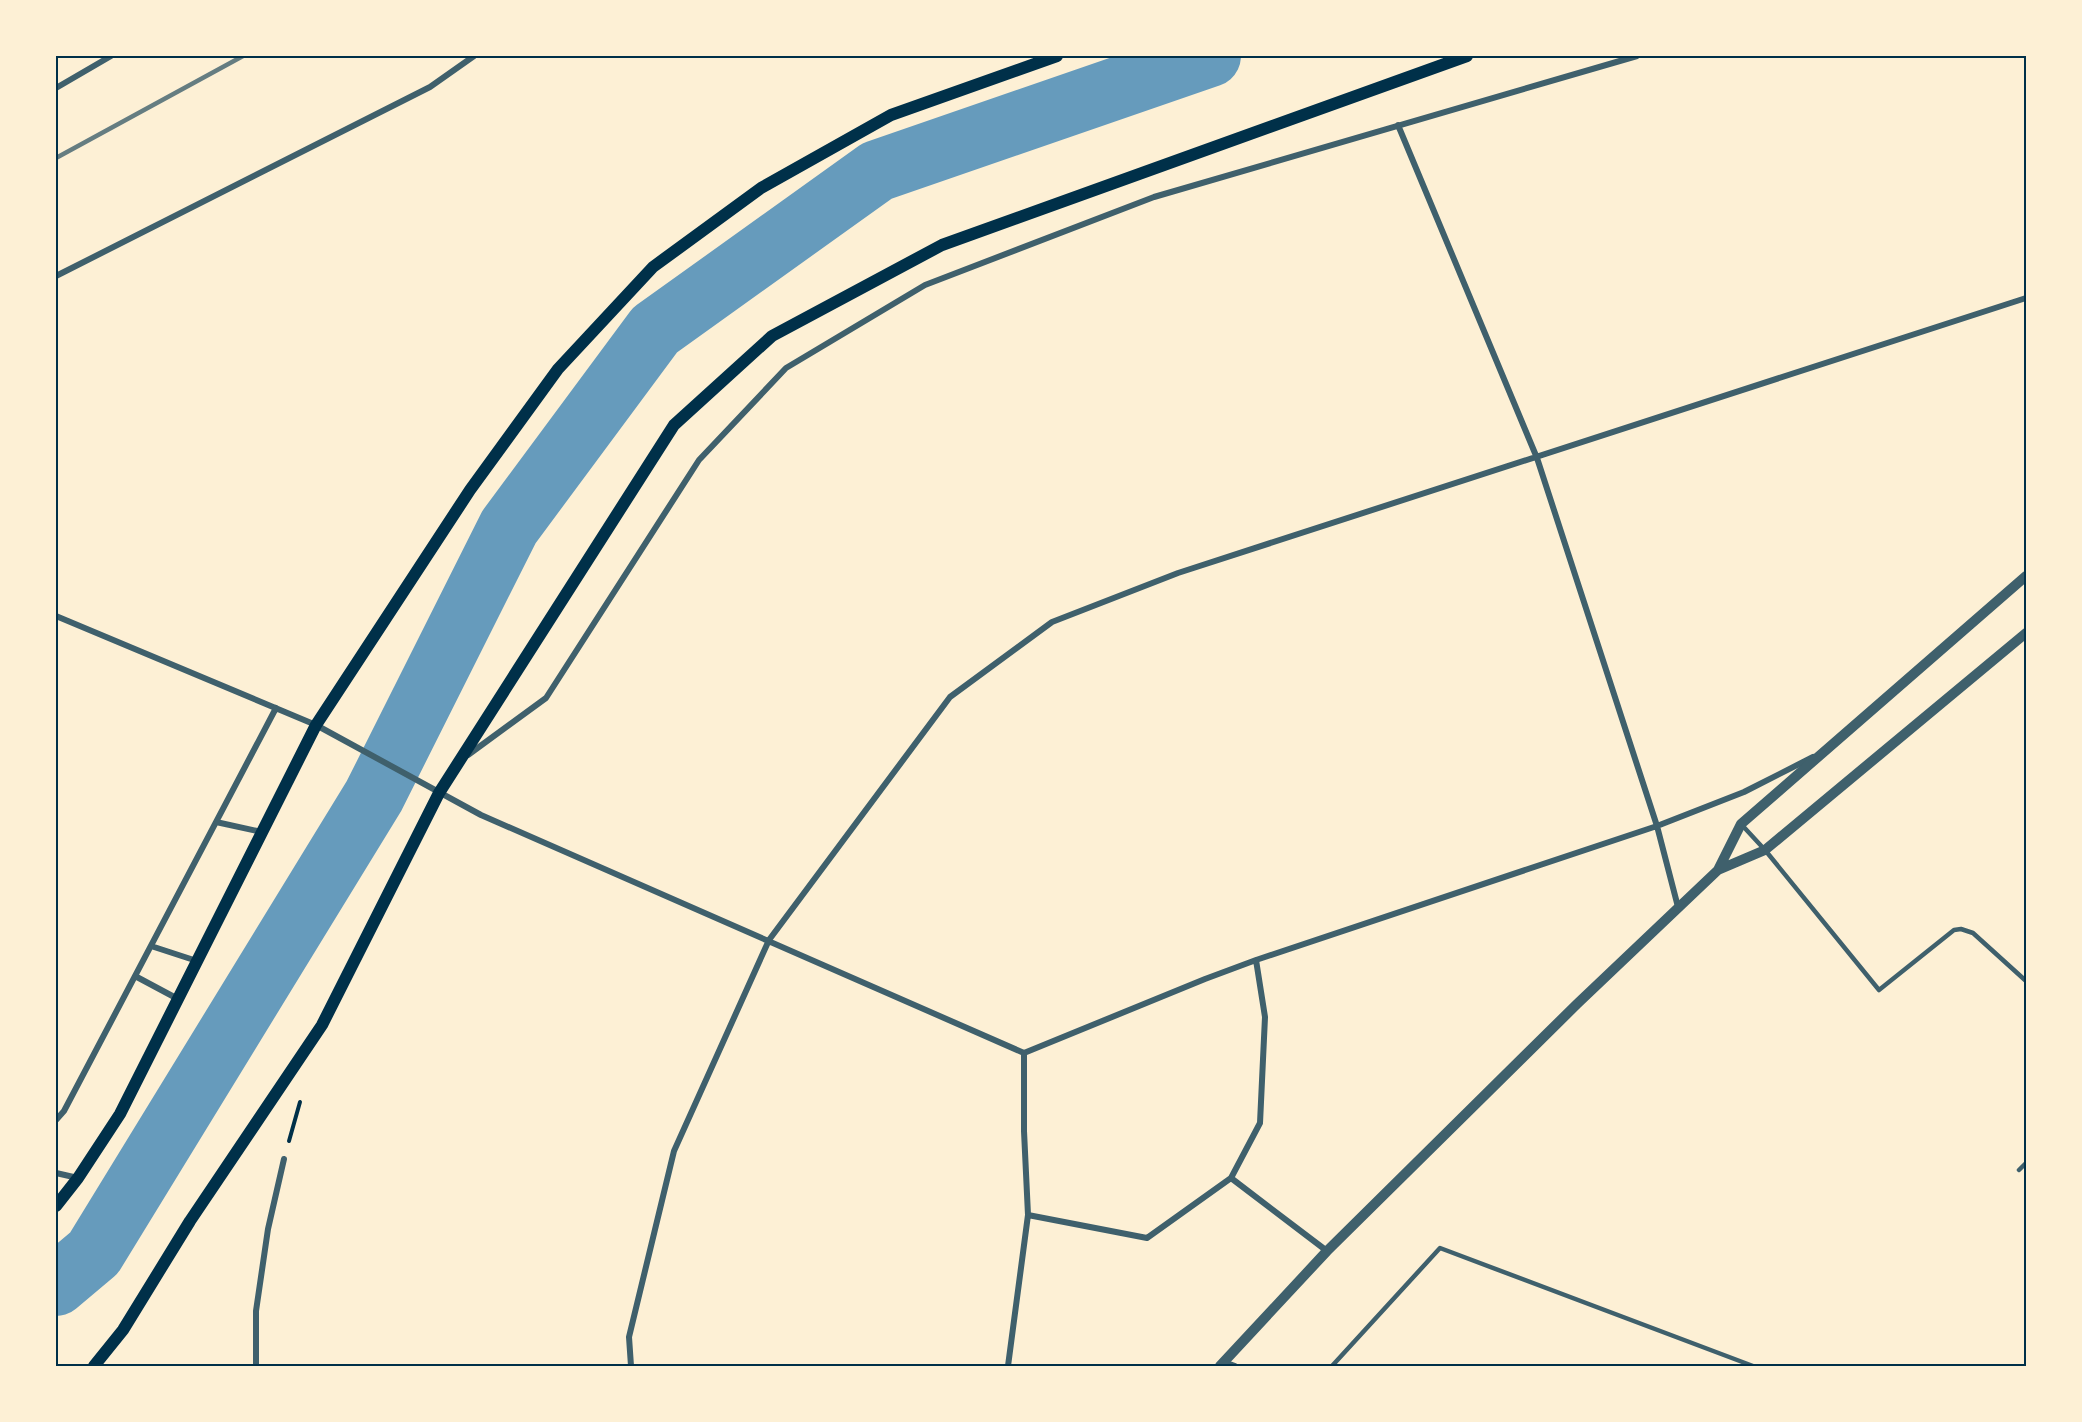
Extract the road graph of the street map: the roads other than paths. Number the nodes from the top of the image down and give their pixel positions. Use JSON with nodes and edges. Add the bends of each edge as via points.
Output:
{"nodes":[{"id":1,"x":111,"y":56,"type":"edge"},
{"id":2,"x":474,"y":56,"type":"edge"},
{"id":3,"x":1057,"y":56,"type":"edge"},
{"id":4,"x":1467,"y":56,"type":"edge"},
{"id":5,"x":1637,"y":56,"type":"edge"},
{"id":6,"x":56,"y":88,"type":"edge"},
{"id":7,"x":1398,"y":125,"type":"junction"},
{"id":8,"x":56,"y":276,"type":"edge"},
{"id":9,"x":2026,"y":298,"type":"edge"},
{"id":10,"x":1537,"y":458,"type":"junction"},
{"id":11,"x":2026,"y":576,"type":"edge"},
{"id":12,"x":56,"y":616,"type":"edge"},
{"id":13,"x":2026,"y":633,"type":"edge"},
{"id":14,"x":276,"y":708,"type":"junction"},
{"id":15,"x":316,"y":725,"type":"junction"},
{"id":16,"x":1827,"y":749,"type":"junction"},
{"id":17,"x":460,"y":760,"type":"junction"},
{"id":18,"x":440,"y":793,"type":"junction"},
{"id":19,"x":216,"y":822,"type":"junction"},
{"id":20,"x":1741,"y":824,"type":"junction"},
{"id":21,"x":1657,"y":826,"type":"junction"},
{"id":22,"x":262,"y":832,"type":"junction"},
{"id":23,"x":1765,"y":850,"type":"junction"},
{"id":24,"x":1718,"y":870,"type":"junction"},
{"id":25,"x":1678,"y":907,"type":"junction"},
{"id":26,"x":769,"y":940,"type":"junction"},
{"id":27,"x":151,"y":946,"type":"junction"},
{"id":28,"x":1256,"y":960,"type":"junction"},
{"id":29,"x":197,"y":961,"type":"junction"},
{"id":30,"x":135,"y":976,"type":"junction"},
{"id":31,"x":2026,"y":980,"type":"edge"},
{"id":32,"x":178,"y":999,"type":"junction"},
{"id":33,"x":1024,"y":1053,"type":"junction"},
{"id":34,"x":56,"y":1120,"type":"edge"},
{"id":35,"x":284,"y":1159,"type":"dead end"},
{"id":36,"x":2026,"y":1163,"type":"edge"},
{"id":37,"x":2019,"y":1170,"type":"dead end"},
{"id":38,"x":56,"y":1173,"type":"edge"},
{"id":39,"x":78,"y":1178,"type":"junction"},
{"id":40,"x":1231,"y":1178,"type":"junction"},
{"id":41,"x":56,"y":1206,"type":"edge"},
{"id":42,"x":1028,"y":1215,"type":"junction"},
{"id":43,"x":1327,"y":1251,"type":"junction"},
{"id":44,"x":1222,"y":1364,"type":"edge"},
{"id":45,"x":94,"y":1366,"type":"edge"},
{"id":46,"x":256,"y":1366,"type":"edge"},
{"id":47,"x":631,"y":1366,"type":"edge"},
{"id":48,"x":1008,"y":1366,"type":"edge"},
{"id":49,"x":1235,"y":1366,"type":"edge"},
{"id":50,"x":1332,"y":1366,"type":"edge"},
{"id":51,"x":1753,"y":1366,"type":"edge"}],
"edges":[{"from":1,"to":6,"type":"street"},
{"from":2,"to":8,"type":"street","via":[[430,87]]},
{"from":3,"to":15,"type":"main road","via":[[891,115],[761,188],[653,267],[558,369],[470,490]]},
{"from":4,"to":17,"type":"main road","via":[[942,245],[772,336],[674,425]]},
{"from":5,"to":7,"type":"street"},
{"from":7,"to":10,"type":"street"},
{"from":7,"to":17,"type":"street","via":[[1154,197],[925,285],[786,368],[699,460],[546,698]]},
{"from":9,"to":10,"type":"street"},
{"from":10,"to":21,"type":"street"},
{"from":10,"to":26,"type":"street","via":[[1178,573],[1052,622],[950,697]]},
{"from":11,"to":16,"type":"street"},
{"from":12,"to":14,"type":"street"},
{"from":13,"to":23,"type":"street"},
{"from":14,"to":15,"type":"street"},
{"from":14,"to":19,"type":"street"},
{"from":15,"to":18,"type":"street"},
{"from":15,"to":22,"type":"main road"},
{"from":16,"to":20,"type":"street"},
{"from":16,"to":21,"type":"street","via":[[1744,792]]},
{"from":17,"to":18,"type":"main road"},
{"from":18,"to":26,"type":"street","via":[[481,815]]},
{"from":18,"to":45,"type":"main road","via":[[322,1025],[190,1221],[123,1329]]},
{"from":19,"to":22,"type":"street"},
{"from":19,"to":27,"type":"street"},
{"from":20,"to":23,"type":"lane"},
{"from":20,"to":24,"type":"street"},
{"from":21,"to":25,"type":"street"},
{"from":21,"to":28,"type":"street"},
{"from":22,"to":29,"type":"main road"},
{"from":23,"to":24,"type":"street"},
{"from":23,"to":31,"type":"lane","via":[[1880,990],[1954,930],[1961,929],[1972,933]]},
{"from":24,"to":25,"type":"street"},
{"from":25,"to":43,"type":"street"},
{"from":26,"to":33,"type":"street"},
{"from":26,"to":47,"type":"street","via":[[674,1151],[629,1338]]},
{"from":27,"to":29,"type":"street"},
{"from":27,"to":30,"type":"street"},
{"from":28,"to":33,"type":"street"},
{"from":28,"to":40,"type":"street","via":[[1265,1017],[1260,1123]]},
{"from":29,"to":32,"type":"main road"},
{"from":30,"to":32,"type":"street"},
{"from":30,"to":34,"type":"street"},
{"from":32,"to":39,"type":"main road","via":[[120,1114]]},
{"from":33,"to":42,"type":"street"},
{"from":35,"to":46,"type":"street","via":[[259,1288]]},
{"from":36,"to":37,"type":"lane"},
{"from":38,"to":39,"type":"street"},
{"from":39,"to":41,"type":"main road"},
{"from":40,"to":42,"type":"street","via":[[1147,1238]]},
{"from":40,"to":43,"type":"street"},
{"from":42,"to":48,"type":"street"},
{"from":43,"to":44,"type":"street"},
{"from":44,"to":49,"type":"street"},
{"from":50,"to":51,"type":"lane","via":[[1440,1248]]}]}
